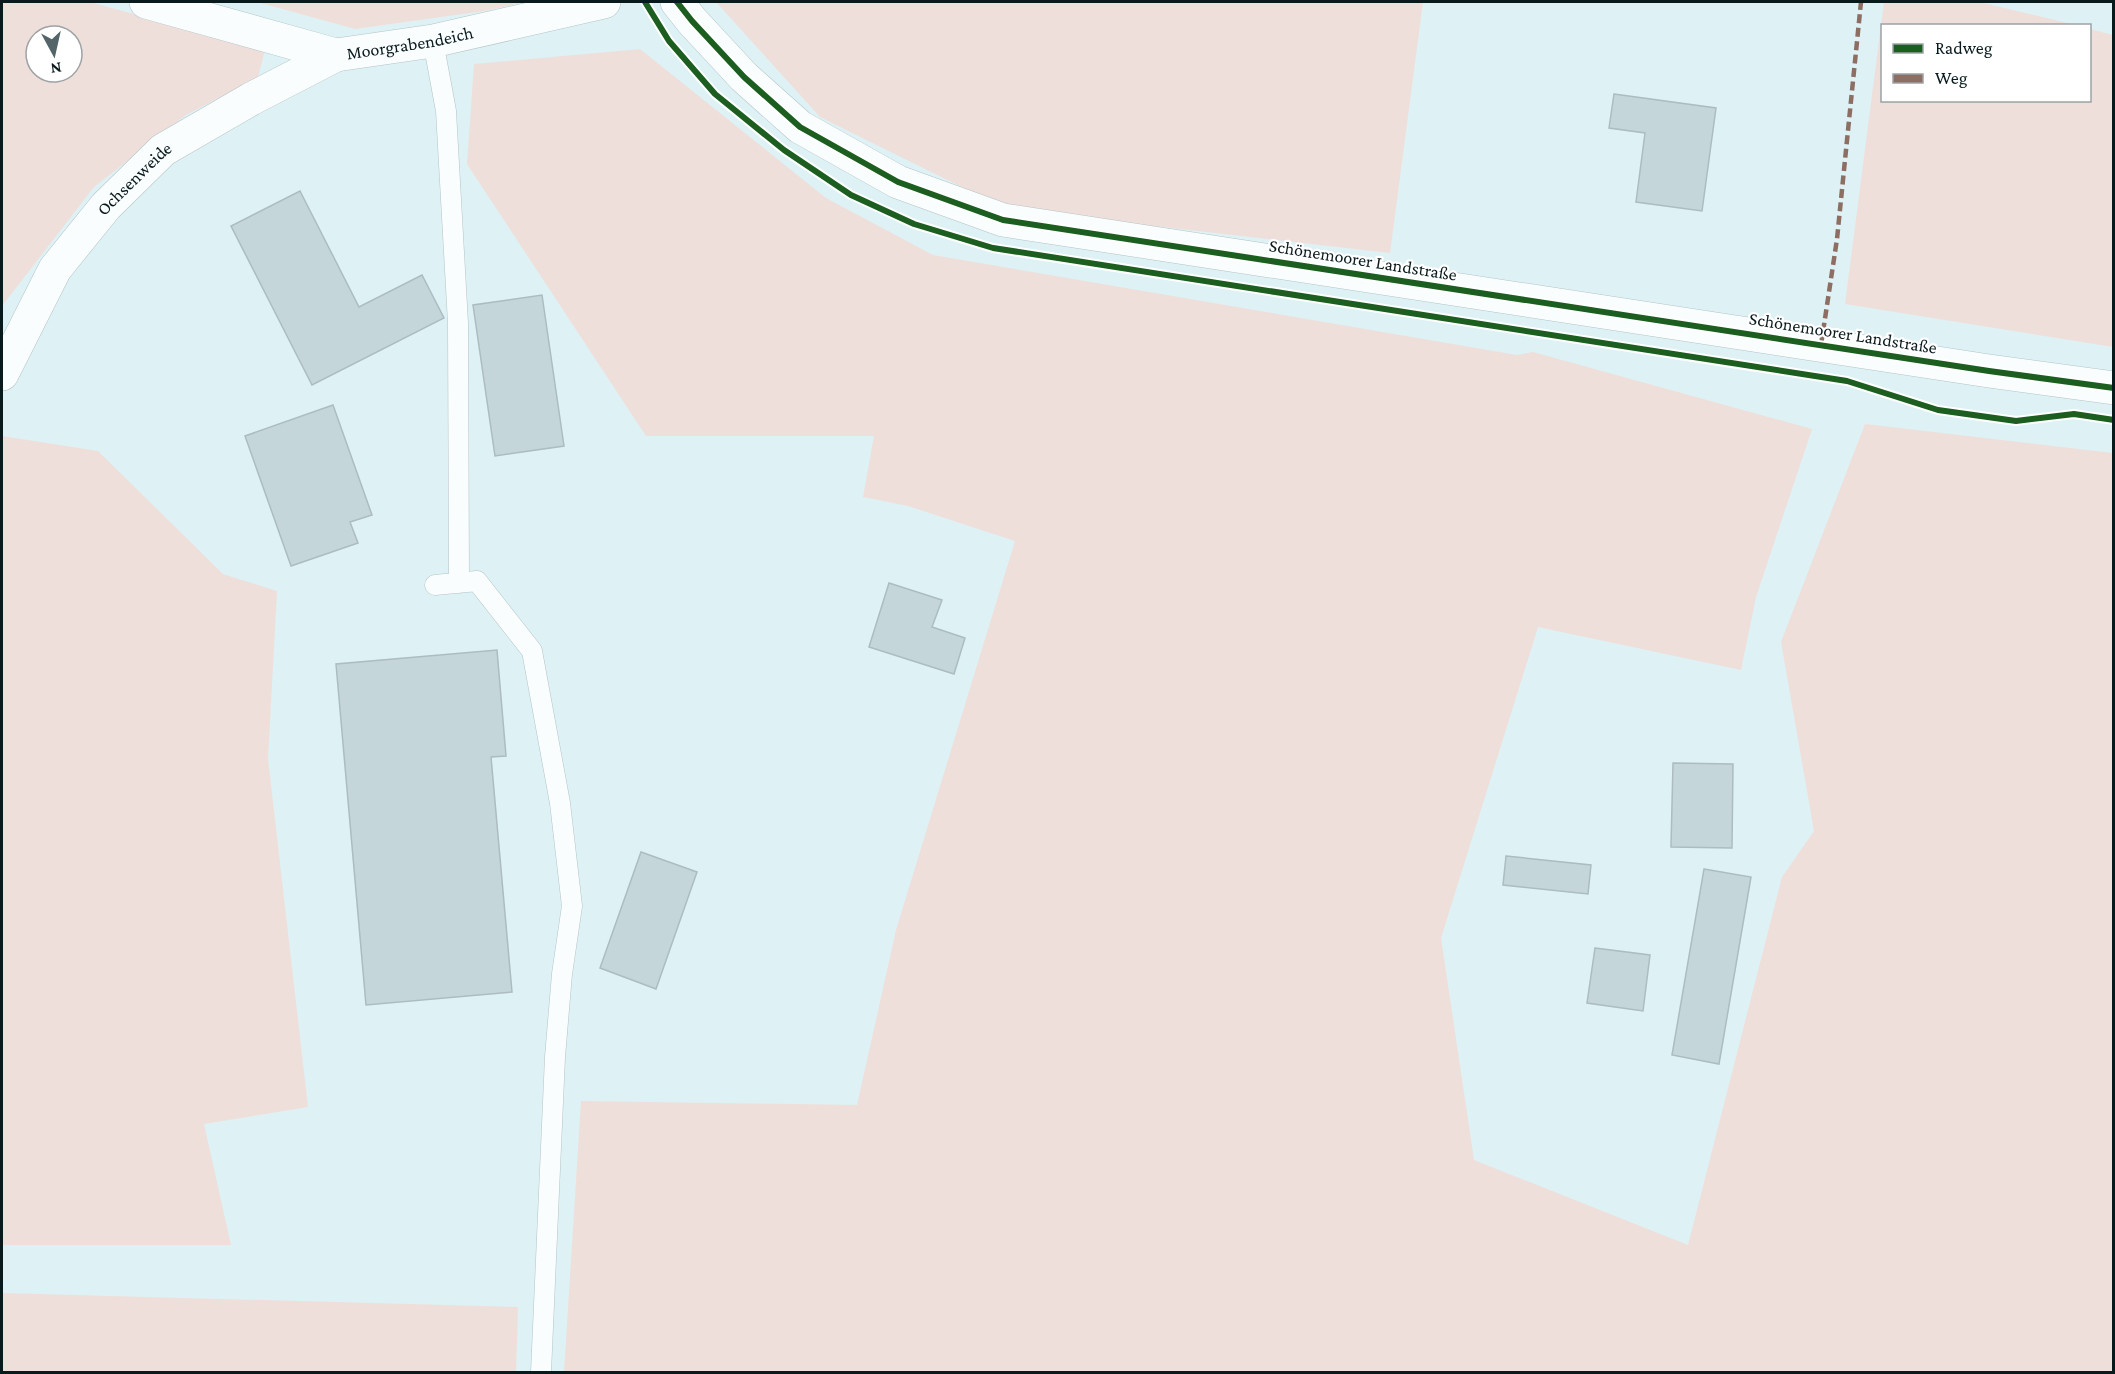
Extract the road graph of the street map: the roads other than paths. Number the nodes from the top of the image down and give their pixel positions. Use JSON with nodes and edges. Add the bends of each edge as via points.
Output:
{"nodes":[{"id":1,"x":146,"y":2,"type":"edge"},
{"id":2,"x":604,"y":2,"type":"edge"},
{"id":3,"x":677,"y":2,"type":"edge"},
{"id":4,"x":433,"y":41,"type":"junction"},
{"id":5,"x":336,"y":56,"type":"junction"},
{"id":6,"x":2,"y":374,"type":"edge"},
{"id":7,"x":2114,"y":388,"type":"edge"},
{"id":8,"x":459,"y":583,"type":"junction"},
{"id":9,"x":435,"y":585,"type":"dead end"},
{"id":10,"x":541,"y":1372,"type":"edge"}],
"edges":[{"from":1,"to":5,"type":"street","name":"Moorgrabendeich"},
{"from":2,"to":4,"type":"street","name":"Moorgrabendeich"},
{"from":3,"to":7,"type":"street","name":"Schönemoorer Landstraße","via":[[744,77],[800,127],[898,182],[1004,220]]},
{"from":4,"to":5,"type":"street","name":"Moorgrabendeich"},
{"from":4,"to":8,"type":"lane","via":[[446,111],[458,323]]},
{"from":5,"to":6,"type":"street","name":"Ochsenweide","via":[[163,150],[106,206],[55,269]]},
{"from":8,"to":9,"type":"lane"},
{"from":8,"to":10,"type":"lane","via":[[477,581],[532,651],[561,803],[572,906],[555,1057]]}]}
